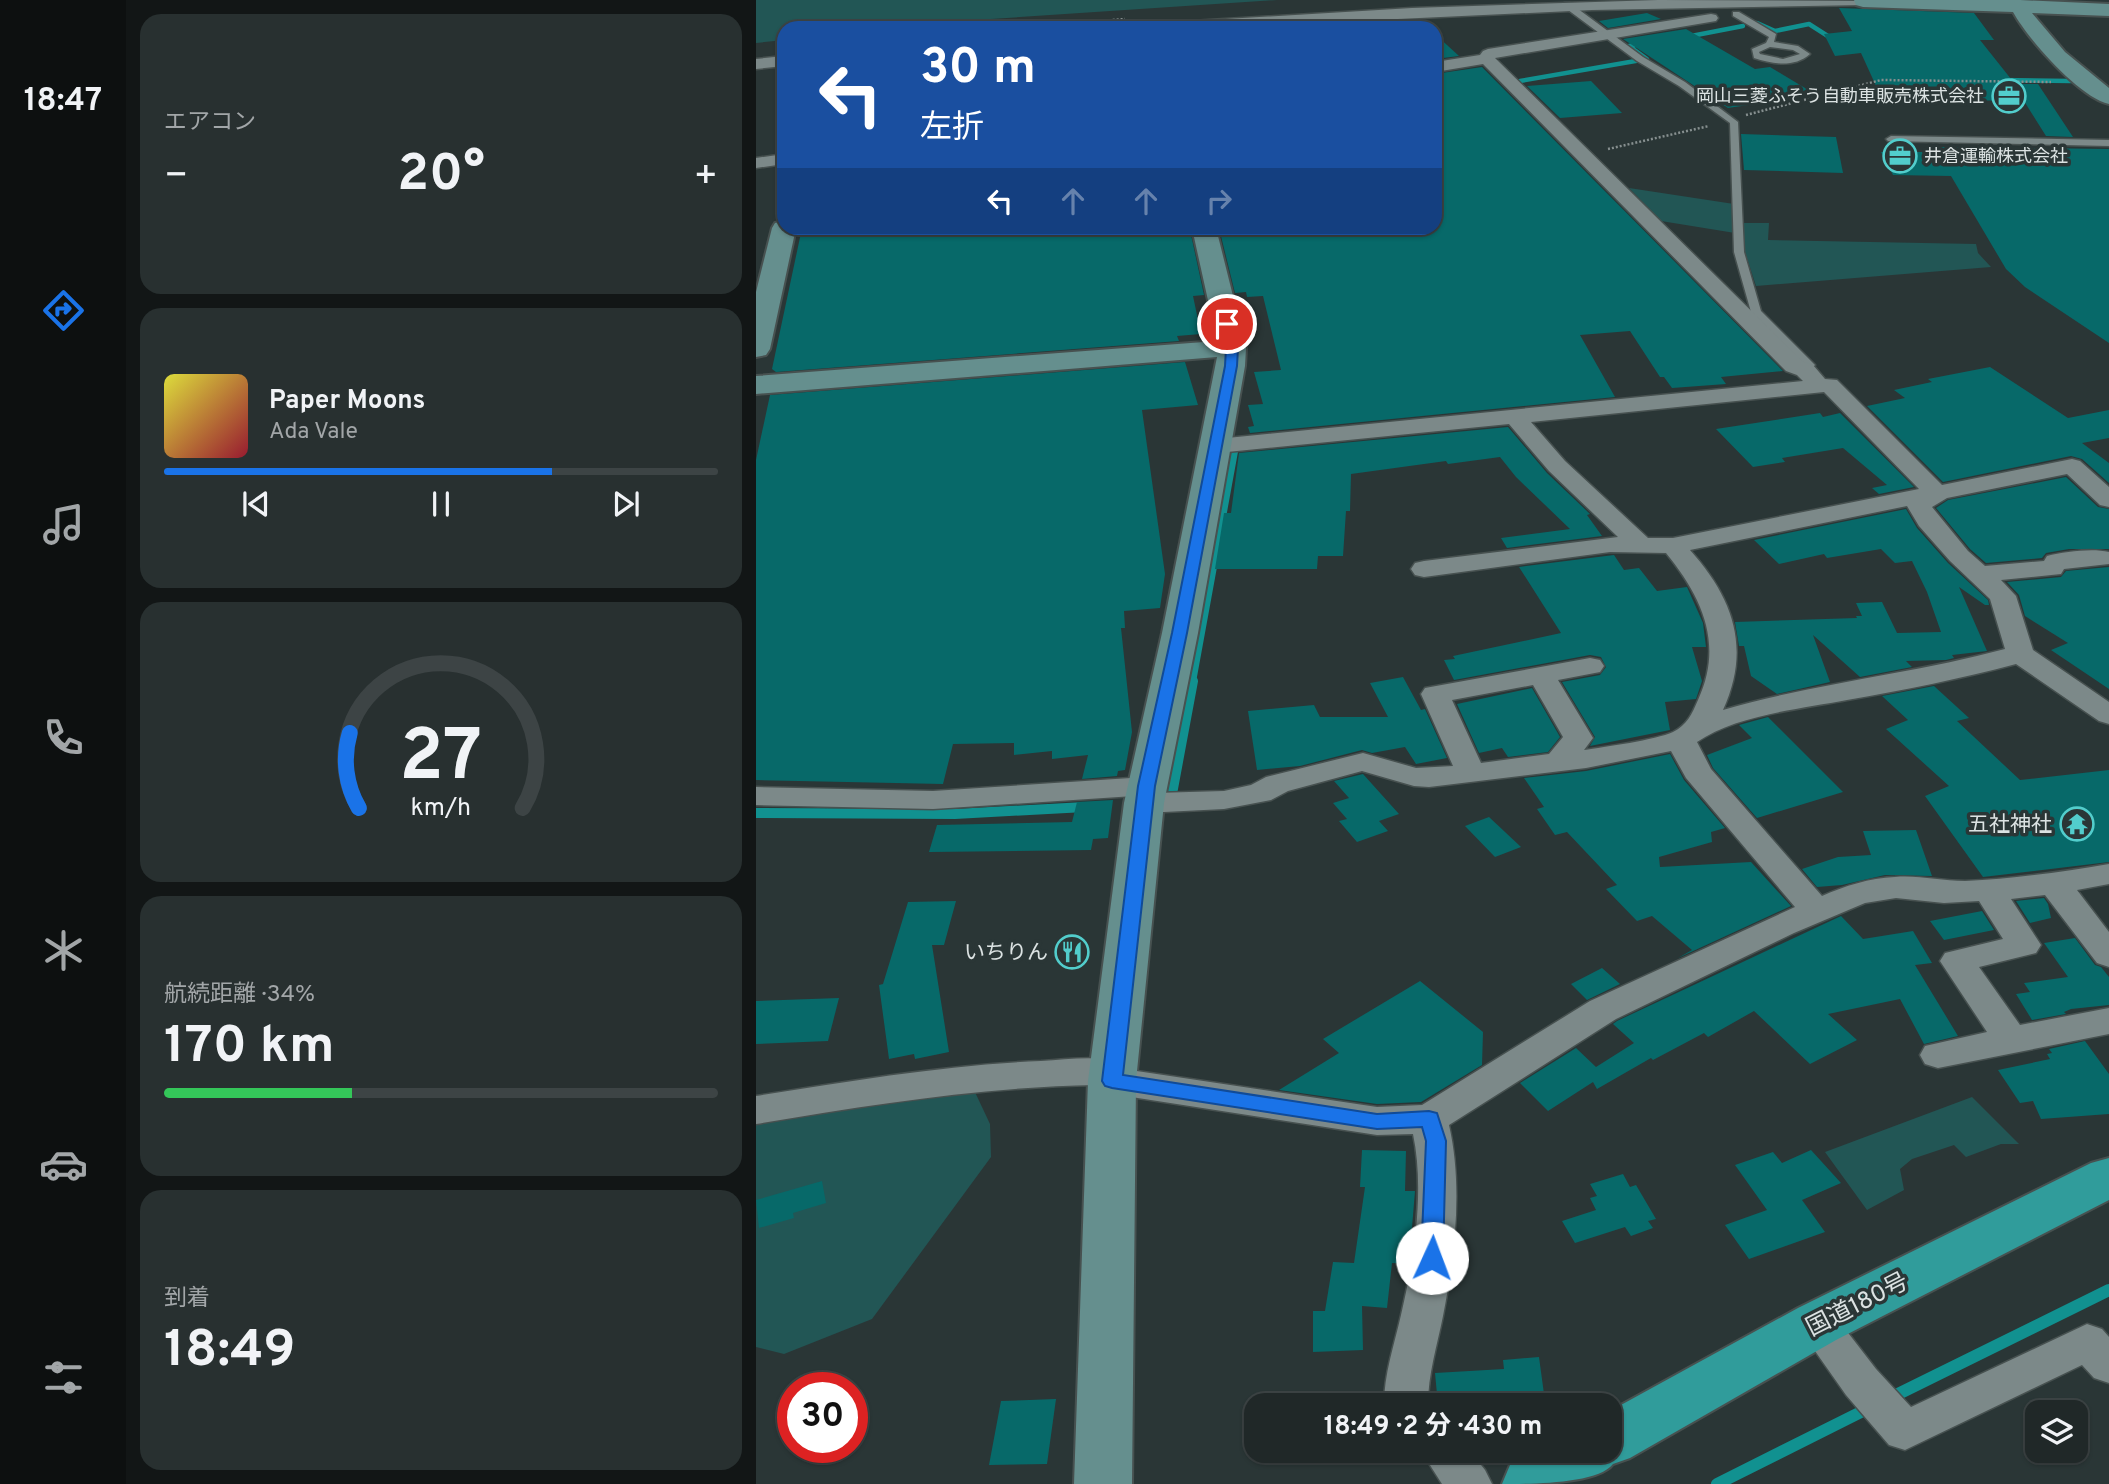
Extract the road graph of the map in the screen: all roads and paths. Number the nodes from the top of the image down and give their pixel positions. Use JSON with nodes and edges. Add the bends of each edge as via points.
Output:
{"nodes":[{"id":1,"x":1863,"y":1,"type":"edge"},
{"id":2,"x":1567,"y":5,"type":"junction"},
{"id":3,"x":2018,"y":5,"type":"junction"},
{"id":4,"x":1733,"y":8,"type":"junction"},
{"id":5,"x":2109,"y":10,"type":"edge"},
{"id":6,"x":1239,"y":21,"type":"edge"},
{"id":7,"x":1769,"y":32,"type":"junction"},
{"id":8,"x":1606,"y":35,"type":"junction"},
{"id":9,"x":1769,"y":44,"type":"junction"},
{"id":10,"x":1799,"y":49,"type":"junction"},
{"id":11,"x":1488,"y":59,"type":"junction"},
{"id":12,"x":777,"y":62,"type":"edge"},
{"id":13,"x":756,"y":64,"type":"edge"},
{"id":14,"x":1442,"y":66,"type":"edge"},
{"id":15,"x":2087,"y":82,"type":"junction"},
{"id":16,"x":2109,"y":98,"type":"edge"},
{"id":17,"x":1732,"y":120,"type":"junction"},
{"id":18,"x":1891,"y":139,"type":"dead end"},
{"id":19,"x":2109,"y":143,"type":"edge"},
{"id":20,"x":1603,"y":150,"type":"dead end"},
{"id":21,"x":777,"y":160,"type":"edge"},
{"id":22,"x":756,"y":163,"type":"edge"},
{"id":23,"x":782,"y":235,"type":"edge"},
{"id":24,"x":1206,"y":235,"type":"edge"},
{"id":25,"x":1742,"y":302,"type":"junction"},
{"id":26,"x":1232,"y":348,"type":"junction"},
{"id":27,"x":756,"y":349,"type":"edge"},
{"id":28,"x":1813,"y":378,"type":"junction"},
{"id":29,"x":756,"y":385,"type":"edge"},
{"id":30,"x":1516,"y":419,"type":"junction"},
{"id":31,"x":1217,"y":446,"type":"junction"},
{"id":32,"x":1938,"y":494,"type":"junction"},
{"id":33,"x":2109,"y":500,"type":"edge"},
{"id":34,"x":1638,"y":545,"type":"junction"},
{"id":35,"x":1673,"y":546,"type":"junction"},
{"id":36,"x":2101,"y":558,"type":"dead end"},
{"id":37,"x":1424,"y":569,"type":"dead end"},
{"id":38,"x":1979,"y":574,"type":"junction"},
{"id":39,"x":2020,"y":654,"type":"junction"},
{"id":40,"x":1590,"y":666,"type":"dead end"},
{"id":41,"x":1541,"y":675,"type":"junction"},
{"id":42,"x":2103,"y":704,"type":"edge"},
{"id":43,"x":1691,"y":733,"type":"junction"},
{"id":44,"x":1562,"y":761,"type":"junction"},
{"id":45,"x":1471,"y":773,"type":"junction"},
{"id":46,"x":1145,"y":795,"type":"junction"},
{"id":47,"x":756,"y":796,"type":"edge"},
{"id":48,"x":2109,"y":874,"type":"edge"},
{"id":49,"x":2054,"y":884,"type":"junction"},
{"id":50,"x":1994,"y":890,"type":"junction"},
{"id":51,"x":1817,"y":911,"type":"junction"},
{"id":52,"x":2109,"y":955,"type":"edge"},
{"id":53,"x":2109,"y":1021,"type":"edge"},
{"id":54,"x":2011,"y":1040,"type":"junction"},
{"id":55,"x":1938,"y":1055,"type":"dead end"},
{"id":56,"x":1113,"y":1076,"type":"junction"},
{"id":57,"x":756,"y":1110,"type":"edge"},
{"id":58,"x":1429,"y":1119,"type":"junction"},
{"id":59,"x":2109,"y":1177,"type":"edge"},
{"id":60,"x":1817,"y":1324,"type":"junction"},
{"id":61,"x":2109,"y":1365,"type":"edge"},
{"id":62,"x":1407,"y":1393,"type":"edge"},
{"id":63,"x":1622,"y":1433,"type":"edge"},
{"id":64,"x":1452,"y":1463,"type":"edge"},
{"id":65,"x":1569,"y":1463,"type":"edge"},
{"id":66,"x":1103,"y":1484,"type":"edge"},
{"id":67,"x":1469,"y":1484,"type":"edge"},
{"id":68,"x":1531,"y":1484,"type":"edge"}],
"edges":[{"from":1,"to":3,"type":"street"},
{"from":1,"to":4,"type":"street"},
{"from":2,"to":4,"type":"street"},
{"from":2,"to":6,"type":"street"},
{"from":2,"to":8,"type":"lane"},
{"from":3,"to":5,"type":"street"},
{"from":3,"to":15,"type":"street"},
{"from":4,"to":7,"type":"lane"},
{"from":4,"to":8,"type":"street"},
{"from":7,"to":9,"type":"lane","via":[[1773,39]]},
{"from":7,"to":10,"type":"lane"},
{"from":8,"to":11,"type":"street","via":[[1488,54]]},
{"from":8,"to":17,"type":"lane"},
{"from":9,"to":10,"type":"lane"},
{"from":9,"to":10,"type":"lane","via":[[1755,54],[1794,60],[1805,55]]},
{"from":11,"to":14,"type":"street"},
{"from":11,"to":25,"type":"street"},
{"from":12,"to":13,"type":"street"},
{"from":15,"to":16,"type":"street"},
{"from":15,"to":17,"type":"path","via":[[1881,80]]},
{"from":17,"to":20,"type":"path"},
{"from":17,"to":25,"type":"lane"},
{"from":18,"to":19,"type":"lane"},
{"from":21,"to":22,"type":"street"},
{"from":23,"to":27,"type":"street"},
{"from":24,"to":26,"type":"street"},
{"from":25,"to":28,"type":"street","via":[[1794,366]]},
{"from":26,"to":29,"type":"street"},
{"from":26,"to":31,"type":"street"},
{"from":28,"to":30,"type":"street"},
{"from":28,"to":32,"type":"street","via":[[1829,385]]},
{"from":30,"to":31,"type":"street"},
{"from":30,"to":34,"type":"street"},
{"from":31,"to":46,"type":"street"},
{"from":32,"to":33,"type":"street","via":[[2072,466]]},
{"from":32,"to":35,"type":"street"},
{"from":32,"to":38,"type":"street","via":[[1918,504],[1928,521]]},
{"from":34,"to":35,"type":"street"},
{"from":34,"to":37,"type":"street","via":[[1609,544]]},
{"from":35,"to":43,"type":"street","via":[[1701,579],[1714,605],[1724,660],[1720,683]]},
{"from":36,"to":38,"type":"street","via":[[2056,562],[2052,568]]},
{"from":38,"to":39,"type":"street","via":[[2003,596]]},
{"from":39,"to":42,"type":"street"},
{"from":39,"to":43,"type":"street","via":[[1952,672],[1765,707]]},
{"from":40,"to":41,"type":"street"},
{"from":41,"to":44,"type":"street","via":[[1578,738]]},
{"from":41,"to":45,"type":"street","via":[[1434,694]]},
{"from":43,"to":44,"type":"street"},
{"from":43,"to":51,"type":"street","via":[[1697,772]]},
{"from":44,"to":45,"type":"street"},
{"from":45,"to":46,"type":"street","via":[[1414,777],[1363,761],[1223,800]]},
{"from":46,"to":47,"type":"street","via":[[933,800]]},
{"from":46,"to":56,"type":"street"},
{"from":48,"to":49,"type":"street"},
{"from":49,"to":50,"type":"street"},
{"from":49,"to":52,"type":"street"},
{"from":50,"to":51,"type":"street","via":[[1944,892],[1896,887],[1858,893]]},
{"from":50,"to":54,"type":"street","via":[[1992,896],[2024,945],[1956,961]]},
{"from":51,"to":58,"type":"street","via":[[1603,1010]]},
{"from":53,"to":54,"type":"street"},
{"from":54,"to":55,"type":"street"},
{"from":56,"to":57,"type":"street","via":[[1048,1072],[872,1090]]},
{"from":56,"to":58,"type":"street","via":[[1377,1121]]},
{"from":56,"to":66,"type":"street"},
{"from":58,"to":62,"type":"street","via":[[1436,1141],[1432,1258],[1409,1361]]},
{"from":59,"to":60,"type":"highway","name":"国道180号"},
{"from":60,"to":61,"type":"street","via":[[1905,1431],[2087,1342]]},
{"from":60,"to":63,"type":"highway","name":"国道180号"},
{"from":64,"to":67,"type":"street"},
{"from":65,"to":68,"type":"highway"}]}
